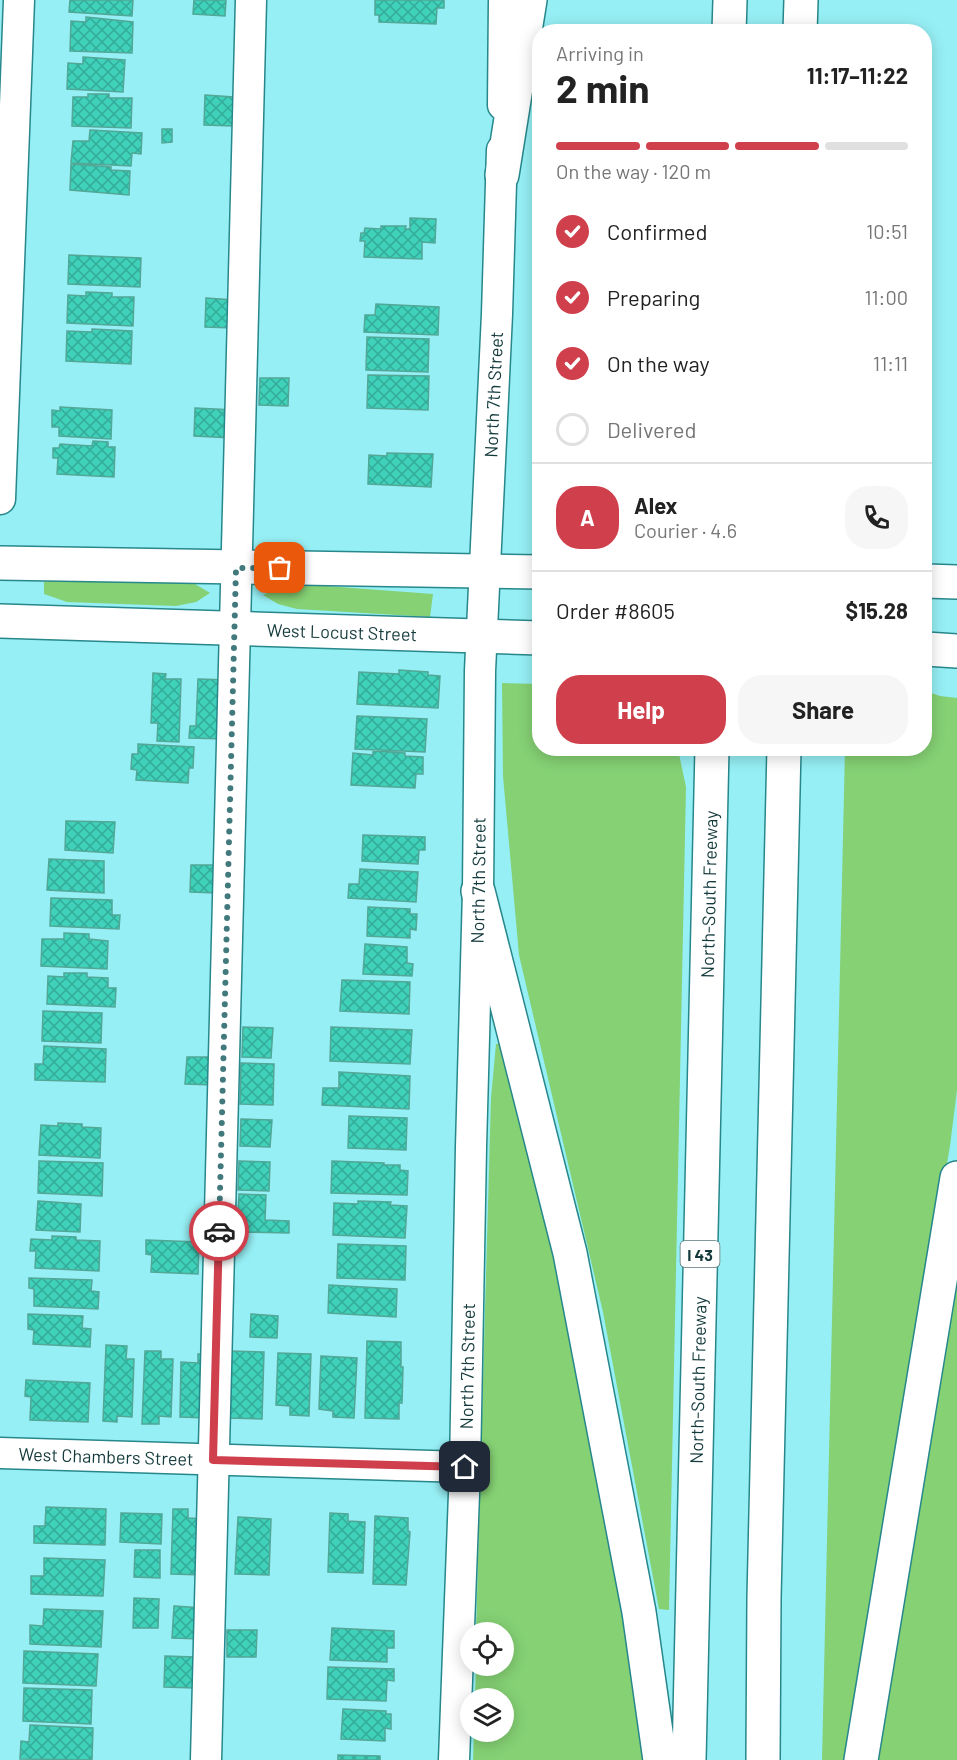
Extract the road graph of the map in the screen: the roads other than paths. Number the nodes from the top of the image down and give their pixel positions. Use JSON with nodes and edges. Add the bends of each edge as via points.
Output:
{"nodes":[{"id":1,"x":19,"y":0,"type":"edge"},
{"id":2,"x":251,"y":0,"type":"edge"},
{"id":3,"x":504,"y":0,"type":"edge"},
{"id":4,"x":530,"y":0,"type":"edge"},
{"id":5,"x":730,"y":0,"type":"edge"},
{"id":6,"x":801,"y":0,"type":"edge"},
{"id":7,"x":729,"y":24,"type":"edge"},
{"id":8,"x":800,"y":24,"type":"edge"},
{"id":9,"x":502,"y":175,"type":"junction"},
{"id":10,"x":0,"y":499,"type":"edge"},
{"id":11,"x":0,"y":563,"type":"edge"},
{"id":12,"x":236,"y":568,"type":"junction"},
{"id":13,"x":485,"y":572,"type":"junction"},
{"id":14,"x":532,"y":572,"type":"edge"},
{"id":15,"x":932,"y":581,"type":"edge"},
{"id":16,"x":957,"y":582,"type":"edge"},
{"id":17,"x":0,"y":621,"type":"edge"},
{"id":18,"x":234,"y":629,"type":"junction"},
{"id":19,"x":482,"y":636,"type":"junction"},
{"id":20,"x":532,"y":638,"type":"edge"},
{"id":21,"x":932,"y":649,"type":"edge"},
{"id":22,"x":957,"y":651,"type":"edge"},
{"id":23,"x":712,"y":756,"type":"edge"},
{"id":24,"x":784,"y":756,"type":"edge"},
{"id":25,"x":478,"y":891,"type":"junction"},
{"id":26,"x":957,"y":1178,"type":"edge"},
{"id":27,"x":0,"y":1453,"type":"edge"},
{"id":28,"x":213,"y":1460,"type":"junction"},
{"id":29,"x":465,"y":1467,"type":"junction"},
{"id":30,"x":206,"y":1760,"type":"edge"},
{"id":31,"x":454,"y":1760,"type":"edge"},
{"id":32,"x":660,"y":1760,"type":"edge"},
{"id":33,"x":689,"y":1760,"type":"edge"},
{"id":34,"x":763,"y":1760,"type":"edge"},
{"id":35,"x":861,"y":1760,"type":"edge"}],
"edges":[{"from":1,"to":10,"type":"street"},
{"from":2,"to":12,"type":"street"},
{"from":3,"to":9,"type":"street","name":"North 7th Street"},
{"from":4,"to":9,"type":"main road"},
{"from":5,"to":7,"type":"main road"},
{"from":6,"to":8,"type":"main road"},
{"from":9,"to":13,"type":"street","name":"North 7th Street"},
{"from":11,"to":12,"type":"main road"},
{"from":12,"to":13,"type":"main road"},
{"from":12,"to":18,"type":"street"},
{"from":13,"to":14,"type":"main road"},
{"from":13,"to":19,"type":"street","name":"North 7th Street"},
{"from":15,"to":16,"type":"main road"},
{"from":17,"to":18,"type":"main road","name":"West Locust Street"},
{"from":18,"to":19,"type":"main road","name":"West Locust Street"},
{"from":18,"to":28,"type":"street"},
{"from":19,"to":20,"type":"main road","name":"West Locust Street"},
{"from":19,"to":25,"type":"street","name":"North 7th Street"},
{"from":21,"to":22,"type":"main road"},
{"from":23,"to":33,"type":"main road","name":"North-South Freeway","number":"I 43"},
{"from":24,"to":34,"type":"main road"},
{"from":25,"to":29,"type":"street","name":"North 7th Street"},
{"from":25,"to":32,"type":"main road","via":[[570,1253],[639,1612]]},
{"from":26,"to":35,"type":"main road"},
{"from":27,"to":28,"type":"street","name":"West Chambers Street"},
{"from":28,"to":29,"type":"street","name":"West Chambers Street"},
{"from":28,"to":30,"type":"street"},
{"from":29,"to":31,"type":"street","name":"North 7th Street"}]}
